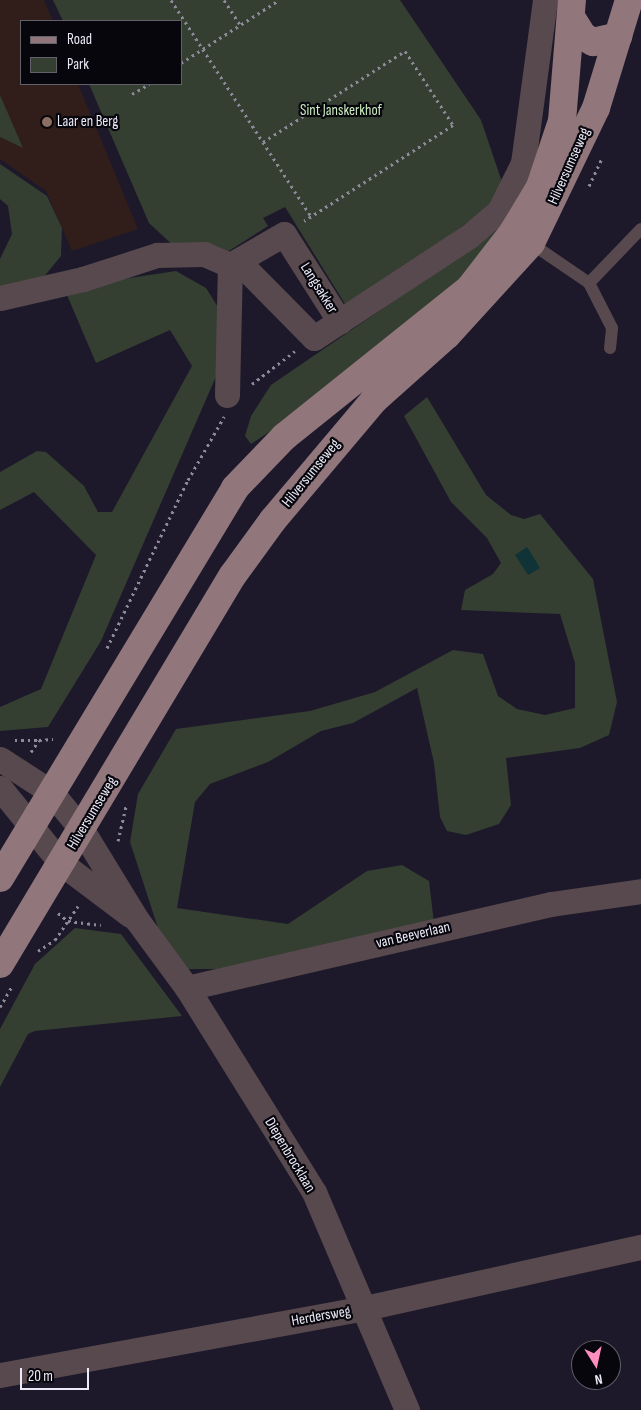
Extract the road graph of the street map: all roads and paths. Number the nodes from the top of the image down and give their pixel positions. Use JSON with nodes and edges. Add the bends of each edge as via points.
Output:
{"nodes":[{"id":1,"x":171,"y":0,"type":"edge"},
{"id":2,"x":224,"y":0,"type":"edge"},
{"id":3,"x":279,"y":0,"type":"edge"},
{"id":4,"x":545,"y":0,"type":"edge"},
{"id":5,"x":572,"y":9,"type":"edge"},
{"id":6,"x":627,"y":20,"type":"edge"},
{"id":7,"x":240,"y":25,"type":"junction"},
{"id":8,"x":203,"y":49,"type":"junction"},
{"id":9,"x":182,"y":62,"type":"edge"},
{"id":10,"x":147,"y":85,"type":"edge"},
{"id":11,"x":132,"y":94,"type":"dead end"},
{"id":12,"x":263,"y":142,"type":"junction"},
{"id":13,"x":599,"y":168,"type":"dead end"},
{"id":14,"x":585,"y":193,"type":"dead end"},
{"id":15,"x":311,"y":216,"type":"junction"},
{"id":16,"x":297,"y":226,"type":"dead end"},
{"id":17,"x":641,"y":230,"type":"edge"},
{"id":18,"x":522,"y":238,"type":"junction"},
{"id":19,"x":234,"y":263,"type":"junction"},
{"id":20,"x":589,"y":283,"type":"junction"},
{"id":21,"x":0,"y":298,"type":"edge"},
{"id":22,"x":340,"y":322,"type":"junction"},
{"id":23,"x":314,"y":338,"type":"junction"},
{"id":24,"x":610,"y":348,"type":"dead end"},
{"id":25,"x":233,"y":399,"type":"junction"},
{"id":26,"x":102,"y":658,"type":"dead end"},
{"id":27,"x":59,"y":731,"type":"dead end"},
{"id":28,"x":54,"y":739,"type":"dead end"},
{"id":29,"x":39,"y":740,"type":"dead end"},
{"id":30,"x":5,"y":749,"type":"edge"},
{"id":31,"x":0,"y":788,"type":"edge"},
{"id":32,"x":51,"y":792,"type":"junction"},
{"id":33,"x":127,"y":799,"type":"dead end"},
{"id":34,"x":29,"y":828,"type":"junction"},
{"id":35,"x":82,"y":830,"type":"junction"},
{"id":36,"x":103,"y":862,"type":"junction"},
{"id":37,"x":61,"y":863,"type":"junction"},
{"id":38,"x":0,"y":878,"type":"edge"},
{"id":39,"x":89,"y":886,"type":"junction"},
{"id":40,"x":641,"y":891,"type":"edge"},
{"id":41,"x":137,"y":920,"type":"junction"},
{"id":42,"x":32,"y":956,"type":"dead end"},
{"id":43,"x":9,"y":971,"type":"edge"},
{"id":44,"x":187,"y":988,"type":"junction"},
{"id":45,"x":0,"y":1007,"type":"edge"},
{"id":46,"x":641,"y":1247,"type":"edge"},
{"id":47,"x":365,"y":1308,"type":"junction"},
{"id":48,"x":0,"y":1375,"type":"edge"},
{"id":49,"x":407,"y":1410,"type":"edge"}],
"edges":[{"from":1,"to":8,"type":"path"},
{"from":2,"to":7,"type":"path"},
{"from":3,"to":7,"type":"path"},
{"from":4,"to":22,"type":"street","via":[[523,163],[514,188],[499,211],[468,237]]},
{"from":5,"to":6,"type":"main road","via":[[583,36],[593,42]]},
{"from":5,"to":18,"type":"main road","name":"Hilversumseweg","via":[[560,130]]},
{"from":6,"to":18,"type":"main road","name":"Hilversumseweg","via":[[596,108]]},
{"from":7,"to":8,"type":"path"},
{"from":8,"to":9,"type":"path"},
{"from":8,"to":12,"type":"path"},
{"from":10,"to":11,"type":"path"},
{"from":12,"to":15,"type":"path"},
{"from":12,"to":15,"type":"path","via":[[405,52],[452,126]]},
{"from":13,"to":14,"type":"path","name":"Hilversumseweg"},
{"from":15,"to":16,"type":"path"},
{"from":17,"to":20,"type":"lane"},
{"from":18,"to":20,"type":"lane"},
{"from":18,"to":32,"type":"main road","name":"Hilversumseweg","via":[[469,289],[284,437],[235,488]]},
{"from":18,"to":35,"type":"main road","name":"Hilversumseweg","via":[[447,335],[374,400],[312,468],[233,576]]},
{"from":19,"to":21,"type":"street","via":[[204,254],[157,255],[82,279]]},
{"from":19,"to":22,"type":"street","name":"Langsakker","via":[[284,234]]},
{"from":19,"to":23,"type":"street"},
{"from":19,"to":25,"type":"street"},
{"from":20,"to":24,"type":"lane","via":[[612,328]]},
{"from":22,"to":23,"type":"street","name":"Langsakker"},
{"from":23,"to":25,"type":"path"},
{"from":25,"to":26,"type":"path","via":[[188,480]]},
{"from":27,"to":28,"type":"path"},
{"from":29,"to":30,"type":"path"},
{"from":30,"to":32,"type":"street","name":"Diepenbrocklaan"},
{"from":31,"to":34,"type":"street","name":"Diepenbrocklaan"},
{"from":32,"to":34,"type":"main road","name":"Hilversumseweg"},
{"from":32,"to":35,"type":"street","name":"Diepenbrocklaan"},
{"from":33,"to":36,"type":"path","name":"Hilversumseweg","via":[[118,843]]},
{"from":34,"to":37,"type":"street","name":"Diepenbrocklaan"},
{"from":34,"to":38,"type":"main road","name":"Hilversumseweg"},
{"from":35,"to":36,"type":"street","name":"Diepenbrocklaan"},
{"from":35,"to":37,"type":"main road","name":"Hilversumseweg"},
{"from":36,"to":41,"type":"street","name":"Diepenbrocklaan"},
{"from":37,"to":39,"type":"street","name":"Diepenbrocklaan"},
{"from":37,"to":43,"type":"main road","name":"Hilversumseweg"},
{"from":39,"to":41,"type":"street","name":"Diepenbrocklaan"},
{"from":39,"to":42,"type":"path","via":[[55,940]]},
{"from":40,"to":44,"type":"street","name":"van Beeverlaan","via":[[551,904]]},
{"from":41,"to":44,"type":"street","name":"Diepenbrocklaan"},
{"from":43,"to":45,"type":"path"},
{"from":44,"to":47,"type":"street","name":"Diepenbrocklaan","via":[[314,1192]]},
{"from":46,"to":47,"type":"street","name":"Herdersweg"},
{"from":47,"to":48,"type":"street","name":"Herdersweg"},
{"from":47,"to":49,"type":"street","name":"Diepenbrocklaan"}]}
